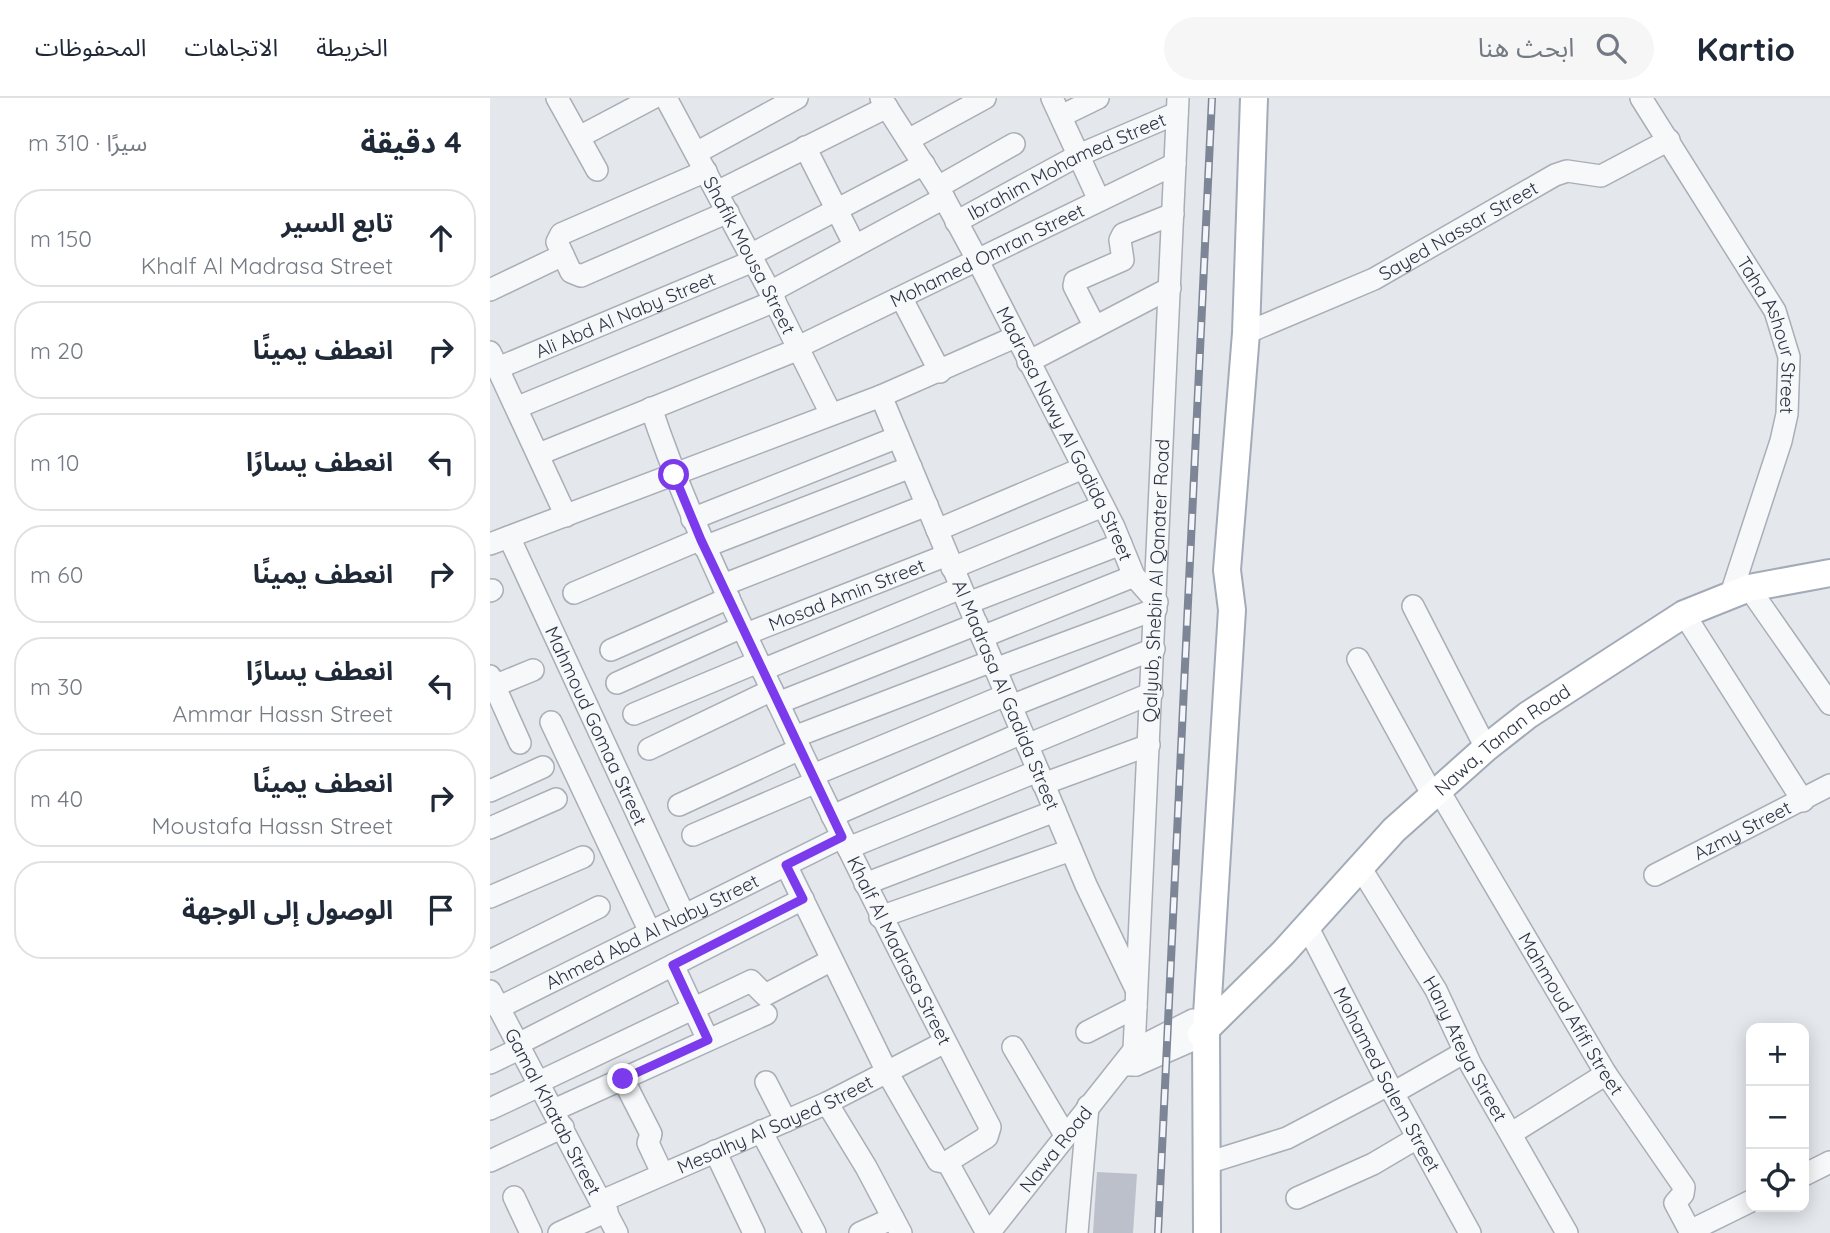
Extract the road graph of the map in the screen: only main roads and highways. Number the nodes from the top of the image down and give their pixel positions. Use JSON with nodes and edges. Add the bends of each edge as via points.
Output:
{"nodes":[{"id":1,"x":1254,"y":98,"type":"edge"},
{"id":2,"x":1830,"y":573,"type":"edge"},
{"id":3,"x":1200,"y":1026,"type":"junction"},
{"id":4,"x":1192,"y":1233,"type":"edge"},
{"id":5,"x":1207,"y":1233,"type":"edge"}],
"edges":[{"from":1,"to":3,"type":"main road","via":[[1246,333],[1227,570],[1214,610]]},
{"from":2,"to":3,"type":"main road","name":"Nawa, Tanan Road","via":[[1740,591],[1684,614],[1528,715],[1435,792],[1236,999]]},
{"from":3,"to":4,"type":"main road"},
{"from":3,"to":5,"type":"main road"}]}
